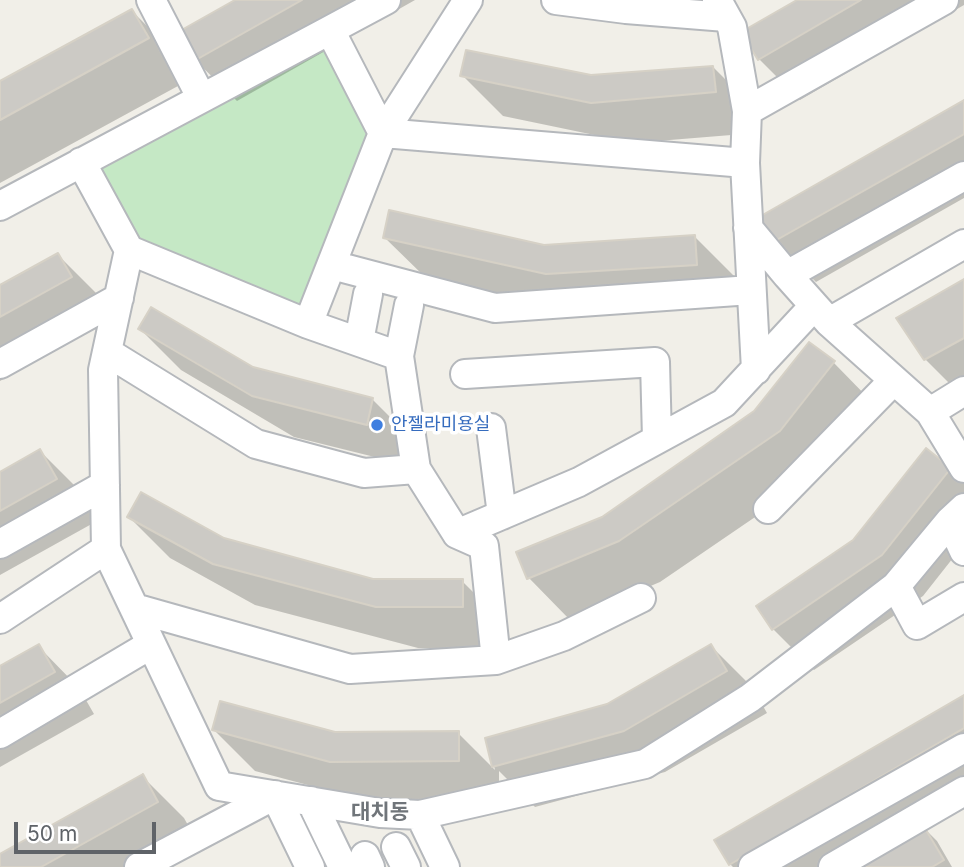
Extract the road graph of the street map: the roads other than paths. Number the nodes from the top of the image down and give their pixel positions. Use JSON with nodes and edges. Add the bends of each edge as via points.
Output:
{"nodes":[{"id":1,"x":151,"y":0,"type":"edge"},
{"id":2,"x":386,"y":0,"type":"edge"},
{"id":3,"x":468,"y":0,"type":"edge"},
{"id":4,"x":556,"y":0,"type":"edge"},
{"id":5,"x":944,"y":0,"type":"edge"},
{"id":6,"x":631,"y":3,"type":"edge"},
{"id":7,"x":722,"y":8,"type":"edge"},
{"id":8,"x":330,"y":30,"type":"junction"},
{"id":9,"x":201,"y":97,"type":"junction"},
{"id":10,"x":747,"y":111,"type":"junction"},
{"id":11,"x":383,"y":133,"type":"junction"},
{"id":12,"x":81,"y":162,"type":"junction"},
{"id":13,"x":745,"y":163,"type":"junction"},
{"id":14,"x":964,"y":176,"type":"edge"},
{"id":15,"x":0,"y":206,"type":"edge"},
{"id":16,"x":748,"y":228,"type":"junction"},
{"id":17,"x":964,"y":244,"type":"edge"},
{"id":18,"x":129,"y":250,"type":"junction"},
{"id":19,"x":332,"y":265,"type":"junction"},
{"id":20,"x":787,"y":275,"type":"junction"},
{"id":21,"x":751,"y":290,"type":"junction"},
{"id":22,"x":368,"y":294,"type":"dead end"},
{"id":23,"x":119,"y":298,"type":"junction"},
{"id":24,"x":409,"y":305,"type":"dead end"},
{"id":25,"x":822,"y":314,"type":"junction"},
{"id":26,"x":308,"y":324,"type":"junction"},
{"id":27,"x":359,"y":341,"type":"junction"},
{"id":28,"x":107,"y":352,"type":"junction"},
{"id":29,"x":399,"y":356,"type":"junction"},
{"id":30,"x":0,"y":364,"type":"edge"},
{"id":31,"x":756,"y":370,"type":"junction"},
{"id":32,"x":465,"y":374,"type":"dead end"},
{"id":33,"x":894,"y":380,"type":"junction"},
{"id":34,"x":964,"y":391,"type":"edge"},
{"id":35,"x":930,"y":412,"type":"junction"},
{"id":36,"x":491,"y":428,"type":"dead end"},
{"id":37,"x":657,"y":439,"type":"junction"},
{"id":38,"x":964,"y":468,"type":"edge"},
{"id":39,"x":416,"y":469,"type":"junction"},
{"id":40,"x":105,"y":485,"type":"junction"},
{"id":41,"x":768,"y":509,"type":"dead end"},
{"id":42,"x":957,"y":514,"type":"edge"},
{"id":43,"x":502,"y":515,"type":"junction"},
{"id":44,"x":457,"y":534,"type":"junction"},
{"id":45,"x":0,"y":544,"type":"edge"},
{"id":46,"x":106,"y":550,"type":"junction"},
{"id":47,"x":964,"y":551,"type":"edge"},
{"id":48,"x":896,"y":586,"type":"junction"},
{"id":49,"x":964,"y":597,"type":"edge"},
{"id":50,"x":641,"y":598,"type":"dead end"},
{"id":51,"x":134,"y":608,"type":"junction"},
{"id":52,"x":0,"y":619,"type":"edge"},
{"id":53,"x":150,"y":645,"type":"junction"},
{"id":54,"x":496,"y":660,"type":"junction"},
{"id":55,"x":0,"y":734,"type":"edge"},
{"id":56,"x":964,"y":748,"type":"edge"},
{"id":57,"x":219,"y":786,"type":"junction"},
{"id":58,"x":964,"y":791,"type":"edge"},
{"id":59,"x":275,"y":795,"type":"junction"},
{"id":60,"x":311,"y":801,"type":"junction"},
{"id":61,"x":420,"y":815,"type":"junction"},
{"id":62,"x":223,"y":823,"type":"junction"},
{"id":63,"x":359,"y":863,"type":"edge"},
{"id":64,"x":844,"y":864,"type":"edge"},
{"id":65,"x":139,"y":867,"type":"edge"},
{"id":66,"x":310,"y":867,"type":"edge"},
{"id":67,"x":445,"y":867,"type":"edge"},
{"id":68,"x":753,"y":867,"type":"edge"}],
"edges":[{"from":1,"to":9,"type":"street"},
{"from":2,"to":8,"type":"street"},
{"from":3,"to":11,"type":"street"},
{"from":4,"to":6,"type":"street"},
{"from":5,"to":10,"type":"street"},
{"from":6,"to":7,"type":"street"},
{"from":7,"to":10,"type":"street","via":[[732,27]]},
{"from":8,"to":9,"type":"street"},
{"from":8,"to":11,"type":"street"},
{"from":9,"to":12,"type":"street"},
{"from":10,"to":13,"type":"street"},
{"from":11,"to":13,"type":"street"},
{"from":11,"to":19,"type":"street"},
{"from":12,"to":15,"type":"street"},
{"from":12,"to":18,"type":"street"},
{"from":13,"to":16,"type":"street"},
{"from":14,"to":20,"type":"street"},
{"from":16,"to":20,"type":"street"},
{"from":16,"to":21,"type":"street"},
{"from":17,"to":25,"type":"street"},
{"from":18,"to":23,"type":"street"},
{"from":18,"to":26,"type":"street"},
{"from":19,"to":21,"type":"street","via":[[495,308]]},
{"from":19,"to":26,"type":"street"},
{"from":20,"to":25,"type":"street"},
{"from":21,"to":31,"type":"street"},
{"from":22,"to":27,"type":"street"},
{"from":23,"to":28,"type":"street"},
{"from":23,"to":30,"type":"street"},
{"from":24,"to":29,"type":"street"},
{"from":25,"to":31,"type":"street"},
{"from":25,"to":33,"type":"street"},
{"from":26,"to":27,"type":"street"},
{"from":27,"to":29,"type":"street"},
{"from":28,"to":39,"type":"street","via":[[256,444],[364,473]]},
{"from":28,"to":40,"type":"street","via":[[103,370]]},
{"from":29,"to":39,"type":"street"},
{"from":31,"to":37,"type":"street","via":[[724,403]]},
{"from":32,"to":37,"type":"street","via":[[655,362]]},
{"from":33,"to":35,"type":"street"},
{"from":33,"to":41,"type":"street"},
{"from":34,"to":35,"type":"street"},
{"from":35,"to":38,"type":"street"},
{"from":36,"to":43,"type":"street"},
{"from":37,"to":43,"type":"street","via":[[579,482]]},
{"from":39,"to":44,"type":"street"},
{"from":40,"to":45,"type":"street"},
{"from":40,"to":46,"type":"street"},
{"from":42,"to":47,"type":"street"},
{"from":42,"to":48,"type":"street"},
{"from":43,"to":44,"type":"street"},
{"from":44,"to":54,"type":"street","via":[[484,546]]},
{"from":46,"to":51,"type":"street"},
{"from":46,"to":52,"type":"street"},
{"from":48,"to":49,"type":"street","via":[[917,625]]},
{"from":48,"to":61,"type":"street","via":[[750,698],[645,764]]},
{"from":50,"to":54,"type":"street","via":[[564,636]]},
{"from":51,"to":53,"type":"street"},
{"from":51,"to":54,"type":"street","via":[[350,669]]},
{"from":53,"to":55,"type":"street"},
{"from":53,"to":57,"type":"street"},
{"from":56,"to":68,"type":"street"},
{"from":57,"to":59,"type":"street"},
{"from":57,"to":62,"type":"street"},
{"from":58,"to":64,"type":"street"},
{"from":59,"to":60,"type":"street"},
{"from":59,"to":62,"type":"street"},
{"from":59,"to":66,"type":"street"},
{"from":60,"to":61,"type":"street"},
{"from":60,"to":63,"type":"street"},
{"from":61,"to":67,"type":"street"},
{"from":62,"to":65,"type":"street"}]}
